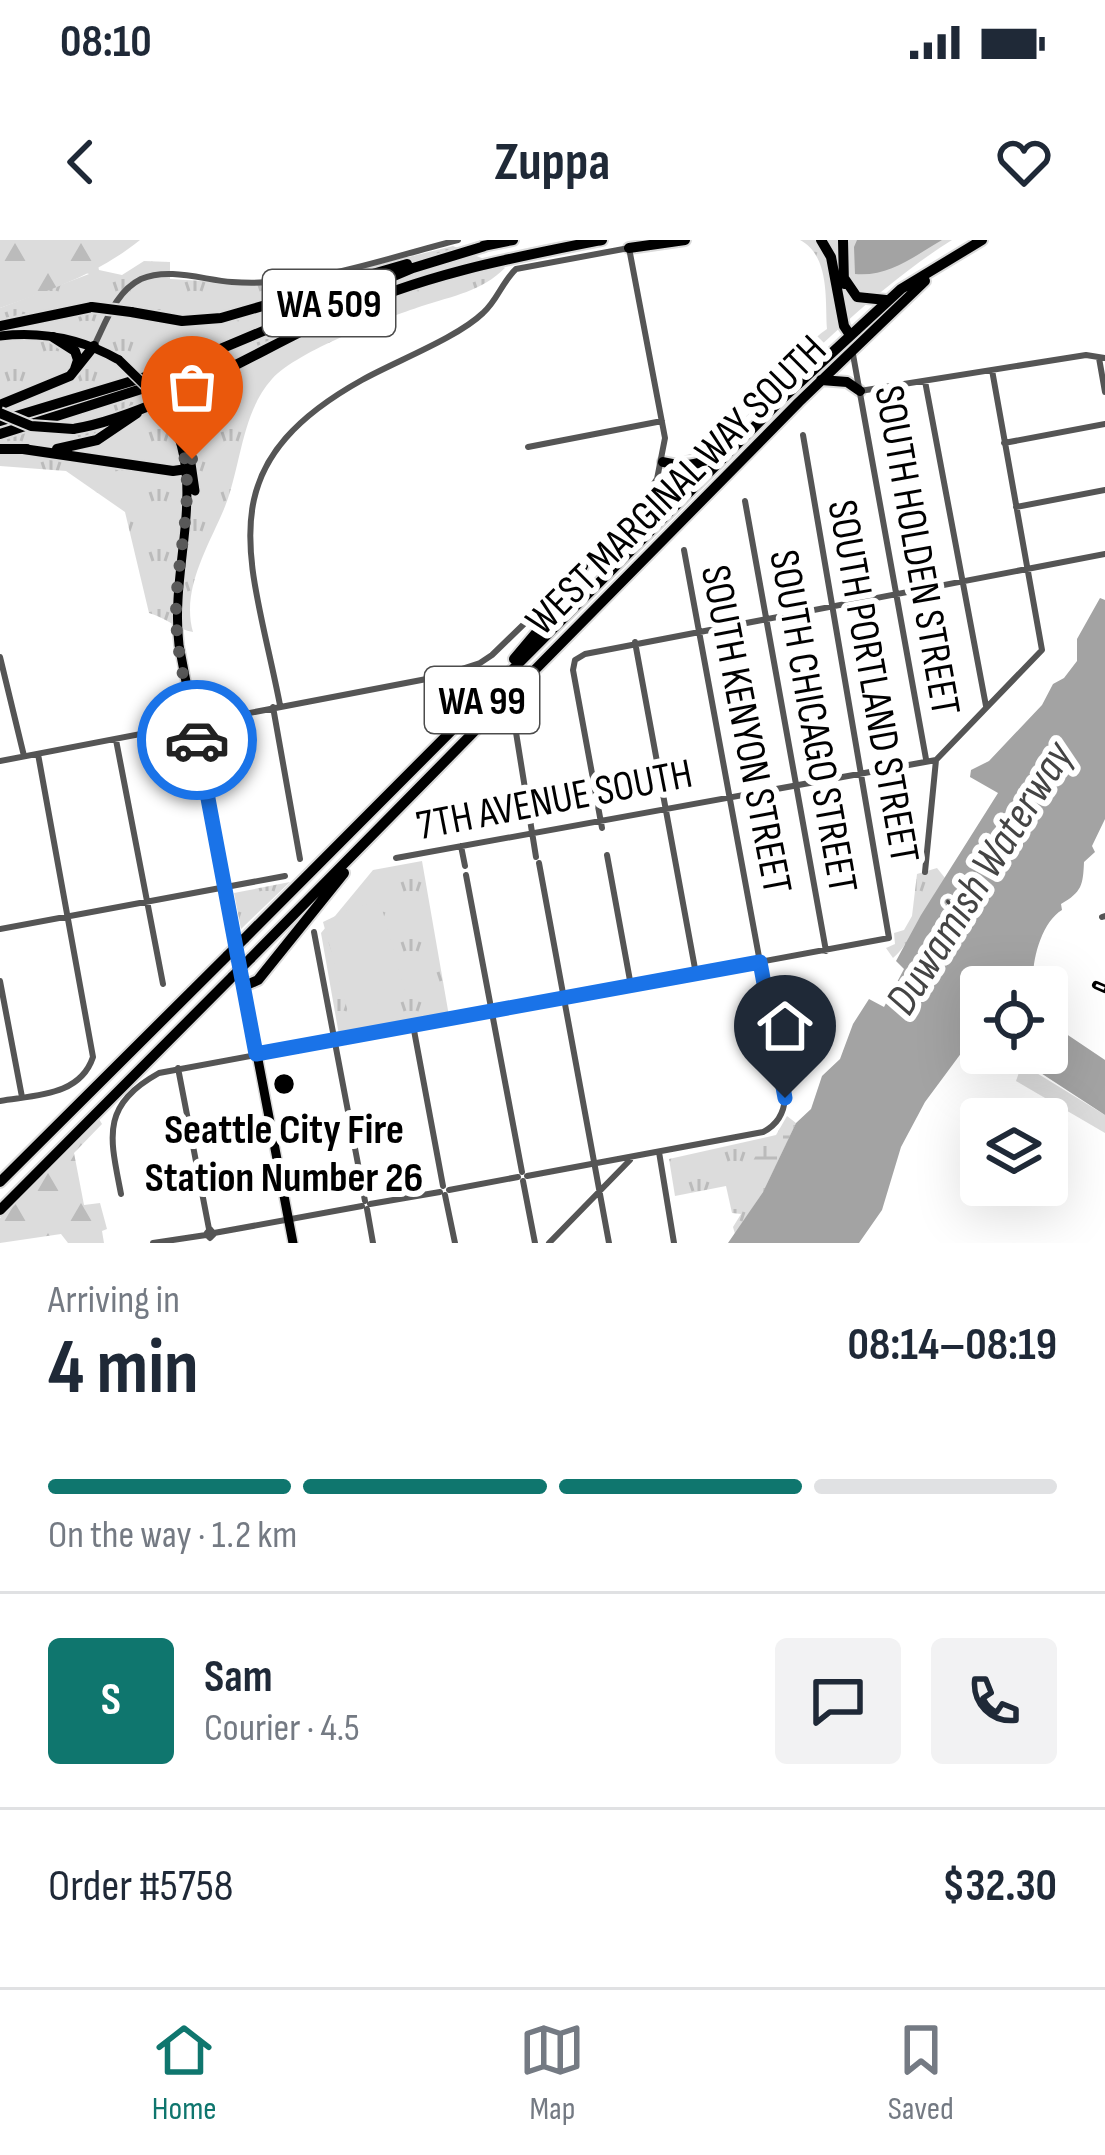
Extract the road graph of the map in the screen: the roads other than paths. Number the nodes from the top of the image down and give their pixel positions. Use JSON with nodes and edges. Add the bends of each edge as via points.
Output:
{"nodes":[{"id":1,"x":458,"y":240,"type":"edge"},
{"id":2,"x":513,"y":240,"type":"edge"},
{"id":3,"x":602,"y":240,"type":"edge"},
{"id":4,"x":685,"y":240,"type":"edge"},
{"id":5,"x":821,"y":240,"type":"edge"},
{"id":6,"x":843,"y":240,"type":"edge"},
{"id":7,"x":982,"y":240,"type":"edge"},
{"id":8,"x":485,"y":246,"type":"junction"},
{"id":9,"x":629,"y":248,"type":"junction"},
{"id":10,"x":940,"y":266,"type":"junction"},
{"id":11,"x":842,"y":274,"type":"junction"},
{"id":12,"x":887,"y":300,"type":"junction"},
{"id":13,"x":0,"y":326,"type":"edge"},
{"id":14,"x":850,"y":335,"type":"junction"},
{"id":15,"x":0,"y":336,"type":"edge"},
{"id":16,"x":53,"y":337,"type":"junction"},
{"id":17,"x":94,"y":346,"type":"junction"},
{"id":18,"x":269,"y":347,"type":"junction"},
{"id":19,"x":853,"y":351,"type":"junction"},
{"id":20,"x":1102,"y":358,"type":"edge"},
{"id":21,"x":992,"y":370,"type":"junction"},
{"id":22,"x":70,"y":376,"type":"junction"},
{"id":23,"x":821,"y":380,"type":"junction"},
{"id":24,"x":925,"y":381,"type":"junction"},
{"id":25,"x":860,"y":392,"type":"junction"},
{"id":26,"x":1105,"y":392,"type":"edge"},
{"id":27,"x":783,"y":398,"type":"junction"},
{"id":28,"x":160,"y":404,"type":"junction"},
{"id":29,"x":0,"y":413,"type":"edge"},
{"id":30,"x":662,"y":421,"type":"junction"},
{"id":31,"x":1105,"y":424,"type":"edge"},
{"id":32,"x":0,"y":434,"type":"edge"},
{"id":33,"x":803,"y":435,"type":"dead end"},
{"id":34,"x":1004,"y":442,"type":"junction"},
{"id":35,"x":528,"y":447,"type":"dead end"},
{"id":36,"x":0,"y":449,"type":"edge"},
{"id":37,"x":23,"y":449,"type":"junction"},
{"id":38,"x":663,"y":462,"type":"junction"},
{"id":39,"x":187,"y":469,"type":"junction"},
{"id":40,"x":1105,"y":490,"type":"edge"},
{"id":41,"x":745,"y":501,"type":"dead end"},
{"id":42,"x":1016,"y":507,"type":"junction"},
{"id":43,"x":684,"y":550,"type":"dead end"},
{"id":44,"x":1105,"y":554,"type":"edge"},
{"id":45,"x":181,"y":566,"type":"junction"},
{"id":46,"x":584,"y":566,"type":"junction"},
{"id":47,"x":1027,"y":568,"type":"junction"},
{"id":48,"x":962,"y":581,"type":"junction"},
{"id":49,"x":895,"y":595,"type":"junction"},
{"id":50,"x":831,"y":606,"type":"junction"},
{"id":51,"x":765,"y":618,"type":"junction"},
{"id":52,"x":698,"y":630,"type":"junction"},
{"id":53,"x":635,"y":642,"type":"junction"},
{"id":54,"x":1,"y":663,"type":"edge"},
{"id":55,"x":276,"y":706,"type":"junction"},
{"id":56,"x":986,"y":706,"type":"junction"},
{"id":57,"x":514,"y":720,"type":"dead end"},
{"id":58,"x":194,"y":723,"type":"junction"},
{"id":59,"x":448,"y":735,"type":"junction"},
{"id":60,"x":116,"y":740,"type":"junction"},
{"id":61,"x":38,"y":754,"type":"junction"},
{"id":62,"x":23,"y":756,"type":"junction"},
{"id":63,"x":931,"y":760,"type":"junction"},
{"id":64,"x":0,"y":761,"type":"edge"},
{"id":65,"x":861,"y":772,"type":"junction"},
{"id":66,"x":795,"y":783,"type":"junction"},
{"id":67,"x":730,"y":796,"type":"junction"},
{"id":68,"x":664,"y":807,"type":"junction"},
{"id":69,"x":601,"y":824,"type":"junction"},
{"id":70,"x":383,"y":826,"type":"junction"},
{"id":71,"x":534,"y":832,"type":"junction"},
{"id":72,"x":461,"y":846,"type":"junction"},
{"id":73,"x":607,"y":855,"type":"dead end"},
{"id":74,"x":396,"y":858,"type":"dead end"},
{"id":75,"x":300,"y":859,"type":"dead end"},
{"id":76,"x":926,"y":872,"type":"dead end"},
{"id":77,"x":285,"y":876,"type":"dead end"},
{"id":78,"x":225,"y":888,"type":"junction"},
{"id":79,"x":147,"y":903,"type":"junction"},
{"id":80,"x":69,"y":917,"type":"junction"},
{"id":81,"x":0,"y":929,"type":"edge"},
{"id":82,"x":314,"y":932,"type":"dead end"},
{"id":83,"x":826,"y":951,"type":"junction"},
{"id":84,"x":760,"y":962,"type":"junction"},
{"id":85,"x":696,"y":974,"type":"junction"},
{"id":86,"x":0,"y":981,"type":"edge"},
{"id":87,"x":163,"y":984,"type":"dead end"},
{"id":88,"x":244,"y":986,"type":"junction"},
{"id":89,"x":631,"y":986,"type":"junction"},
{"id":90,"x":565,"y":998,"type":"junction"},
{"id":91,"x":491,"y":1011,"type":"junction"},
{"id":92,"x":413,"y":1025,"type":"junction"},
{"id":93,"x":334,"y":1039,"type":"junction"},
{"id":94,"x":256,"y":1054,"type":"junction"},
{"id":95,"x":178,"y":1068,"type":"junction"},
{"id":96,"x":22,"y":1097,"type":"junction"},
{"id":97,"x":0,"y":1102,"type":"edge"},
{"id":98,"x":658,"y":1152,"type":"junction"},
{"id":99,"x":633,"y":1157,"type":"junction"},
{"id":100,"x":595,"y":1163,"type":"junction"},
{"id":101,"x":523,"y":1177,"type":"junction"},
{"id":102,"x":0,"y":1182,"type":"edge"},
{"id":103,"x":444,"y":1191,"type":"junction"},
{"id":104,"x":600,"y":1193,"type":"junction"},
{"id":105,"x":121,"y":1194,"type":"dead end"},
{"id":106,"x":366,"y":1205,"type":"junction"},
{"id":107,"x":0,"y":1210,"type":"edge"},
{"id":108,"x":288,"y":1220,"type":"junction"},
{"id":109,"x":211,"y":1236,"type":"edge"},
{"id":110,"x":153,"y":1243,"type":"edge"},
{"id":111,"x":293,"y":1243,"type":"edge"},
{"id":112,"x":374,"y":1243,"type":"edge"},
{"id":113,"x":454,"y":1243,"type":"edge"},
{"id":114,"x":535,"y":1243,"type":"edge"},
{"id":115,"x":549,"y":1243,"type":"edge"},
{"id":116,"x":609,"y":1243,"type":"edge"},
{"id":117,"x":674,"y":1243,"type":"edge"}],
"edges":[{"from":1,"to":17,"type":"street","via":[[281,280],[154,275],[126,290]]},
{"from":2,"to":8,"type":"highway","number":"WA 509"},
{"from":3,"to":18,"type":"highway","number":"WA 509","via":[[404,286]]},
{"from":4,"to":9,"type":"highway"},
{"from":5,"to":14,"type":"highway"},
{"from":6,"to":11,"type":"highway"},
{"from":7,"to":10,"type":"highway","name":"WEST MARGINAL WAY SOUTH","number":"WA 99"},
{"from":8,"to":13,"type":"highway","bridge":true,"via":[[221,318],[182,321],[92,307]]},
{"from":8,"to":29,"type":"highway","number":"WA 509","via":[[413,268],[189,363]]},
{"from":9,"to":30,"type":"street"},
{"from":9,"to":55,"type":"street","via":[[516,269],[479,317],[308,413],[269,458],[251,513],[251,550]]},
{"from":10,"to":12,"type":"highway","name":"WEST MARGINAL WAY SOUTH","number":"WA 99"},
{"from":10,"to":19,"type":"highway","name":"WEST MARGINAL WAY SOUTH"},
{"from":11,"to":12,"type":"highway","via":[[857,297]]},
{"from":11,"to":14,"type":"highway"},
{"from":12,"to":14,"type":"highway","name":"WEST MARGINAL WAY SOUTH","number":"WA 99"},
{"from":14,"to":19,"type":"street","name":"SOUTH HOLDEN STREET"},
{"from":14,"to":27,"type":"highway","name":"WEST MARGINAL WAY SOUTH","number":"WA 99"},
{"from":15,"to":16,"type":"main road"},
{"from":16,"to":17,"type":"main road"},
{"from":16,"to":22,"type":"highway","via":[[77,354]]},
{"from":17,"to":22,"type":"highway"},
{"from":17,"to":28,"type":"main road","bridge":true},
{"from":18,"to":28,"type":"highway"},
{"from":18,"to":32,"type":"highway","number":"WA 509"},
{"from":19,"to":23,"type":"highway","name":"WEST MARGINAL WAY SOUTH","number":"WA 99"},
{"from":19,"to":25,"type":"street","name":"SOUTH HOLDEN STREET"},
{"from":20,"to":21,"type":"street"},
{"from":20,"to":26,"type":"street"},
{"from":21,"to":24,"type":"street"},
{"from":21,"to":34,"type":"street"},
{"from":22,"to":29,"type":"highway"},
{"from":23,"to":25,"type":"highway"},
{"from":23,"to":70,"type":"highway","name":"WEST MARGINAL WAY SOUTH","number":"WA 99"},
{"from":24,"to":25,"type":"street"},
{"from":24,"to":48,"type":"street"},
{"from":25,"to":49,"type":"street","name":"SOUTH HOLDEN STREET"},
{"from":27,"to":38,"type":"highway","via":[[703,463]]},
{"from":27,"to":59,"type":"highway","name":"WEST MARGINAL WAY SOUTH","number":"WA 99"},
{"from":28,"to":29,"type":"highway","bridge":true,"via":[[73,429]]},
{"from":28,"to":37,"type":"highway","via":[[89,443]]},
{"from":28,"to":39,"type":"main road"},
{"from":28,"to":45,"type":"main road","via":[[180,422],[192,459],[195,489]]},
{"from":30,"to":35,"type":"street"},
{"from":30,"to":38,"type":"street"},
{"from":31,"to":34,"type":"street"},
{"from":33,"to":50,"type":"street","name":"SOUTH PORTLAND STREET"},
{"from":34,"to":42,"type":"street"},
{"from":36,"to":37,"type":"highway"},
{"from":37,"to":39,"type":"highway"},
{"from":38,"to":46,"type":"street","via":[[641,508]]},
{"from":39,"to":45,"type":"main road"},
{"from":40,"to":42,"type":"street"},
{"from":41,"to":51,"type":"street","name":"SOUTH CHICAGO STREET"},
{"from":42,"to":47,"type":"street"},
{"from":43,"to":52,"type":"street","name":"SOUTH KENYON STREET"},
{"from":44,"to":47,"type":"street"},
{"from":45,"to":58,"type":"main road","via":[[178,640]]},
{"from":46,"to":55,"type":"street","via":[[480,663]]},
{"from":46,"to":59,"type":"highway"},
{"from":47,"to":48,"type":"street"},
{"from":47,"to":56,"type":"street","via":[[1042,650]]},
{"from":48,"to":49,"type":"street"},
{"from":48,"to":56,"type":"street"},
{"from":49,"to":50,"type":"street"},
{"from":49,"to":63,"type":"street","name":"SOUTH HOLDEN STREET"},
{"from":50,"to":51,"type":"street"},
{"from":50,"to":65,"type":"street","name":"SOUTH PORTLAND STREET"},
{"from":51,"to":52,"type":"street"},
{"from":51,"to":66,"type":"street","name":"SOUTH CHICAGO STREET"},
{"from":52,"to":53,"type":"street"},
{"from":52,"to":67,"type":"street","name":"SOUTH KENYON STREET"},
{"from":53,"to":68,"type":"street"},
{"from":53,"to":69,"type":"street","via":[[580,657],[573,670]]},
{"from":54,"to":62,"type":"street"},
{"from":55,"to":58,"type":"street"},
{"from":55,"to":75,"type":"street"},
{"from":56,"to":63,"type":"street"},
{"from":57,"to":71,"type":"street"},
{"from":58,"to":60,"type":"street"},
{"from":58,"to":78,"type":"main road"},
{"from":59,"to":102,"type":"highway","name":"WEST MARGINAL WAY SOUTH","number":"WA 99","bridge":true},
{"from":60,"to":61,"type":"street"},
{"from":60,"to":79,"type":"street"},
{"from":61,"to":62,"type":"street"},
{"from":61,"to":80,"type":"street"},
{"from":62,"to":64,"type":"street"},
{"from":63,"to":65,"type":"street","name":"7TH AVENUE SOUTH"},
{"from":63,"to":76,"type":"street","name":"SOUTH HOLDEN STREET"},
{"from":65,"to":66,"type":"street","name":"7TH AVENUE SOUTH"},
{"from":65,"to":83,"type":"street","name":"SOUTH PORTLAND STREET","via":[[889,938]]},
{"from":66,"to":67,"type":"street","name":"7TH AVENUE SOUTH"},
{"from":66,"to":83,"type":"street","name":"SOUTH CHICAGO STREET"},
{"from":67,"to":68,"type":"street","name":"7TH AVENUE SOUTH"},
{"from":67,"to":84,"type":"street","name":"SOUTH KENYON STREET"},
{"from":68,"to":69,"type":"street","name":"7TH AVENUE SOUTH"},
{"from":68,"to":85,"type":"street"},
{"from":69,"to":71,"type":"street","name":"7TH AVENUE SOUTH"},
{"from":70,"to":88,"type":"highway","via":[[258,980]]},
{"from":70,"to":107,"type":"highway","name":"WEST MARGINAL WAY SOUTH","number":"WA 99","bridge":true},
{"from":71,"to":72,"type":"street","name":"7TH AVENUE SOUTH"},
{"from":71,"to":90,"type":"street"},
{"from":72,"to":74,"type":"street","name":"7TH AVENUE SOUTH"},
{"from":72,"to":91,"type":"street"},
{"from":73,"to":89,"type":"street"},
{"from":77,"to":78,"type":"street"},
{"from":78,"to":79,"type":"street"},
{"from":78,"to":88,"type":"main road"},
{"from":79,"to":80,"type":"street"},
{"from":79,"to":87,"type":"street"},
{"from":80,"to":81,"type":"street"},
{"from":80,"to":96,"type":"street","via":[[94,1045],[87,1072],[66,1089]]},
{"from":82,"to":93,"type":"street"},
{"from":83,"to":84,"type":"street"},
{"from":84,"to":85,"type":"street"},
{"from":84,"to":98,"type":"street","name":"SOUTH KENYON STREET","via":[[785,1098],[781,1114],[771,1128]]},
{"from":85,"to":89,"type":"street"},
{"from":86,"to":96,"type":"street"},
{"from":88,"to":94,"type":"main road"},
{"from":89,"to":90,"type":"street"},
{"from":90,"to":91,"type":"street"},
{"from":90,"to":100,"type":"street"},
{"from":91,"to":92,"type":"street"},
{"from":91,"to":101,"type":"street"},
{"from":92,"to":93,"type":"street"},
{"from":92,"to":103,"type":"street"},
{"from":93,"to":94,"type":"street"},
{"from":93,"to":106,"type":"street"},
{"from":94,"to":95,"type":"street"},
{"from":94,"to":108,"type":"main road"},
{"from":95,"to":105,"type":"street","via":[[147,1081],[113,1118]]},
{"from":95,"to":109,"type":"street"},
{"from":96,"to":97,"type":"street"},
{"from":98,"to":99,"type":"street"},
{"from":98,"to":117,"type":"street"},
{"from":99,"to":100,"type":"street"},
{"from":99,"to":104,"type":"street"},
{"from":100,"to":101,"type":"street"},
{"from":100,"to":104,"type":"street"},
{"from":101,"to":103,"type":"street"},
{"from":101,"to":114,"type":"street"},
{"from":103,"to":106,"type":"street"},
{"from":103,"to":113,"type":"street"},
{"from":104,"to":115,"type":"street"},
{"from":104,"to":116,"type":"street"},
{"from":106,"to":108,"type":"street"},
{"from":106,"to":112,"type":"street"},
{"from":108,"to":109,"type":"street"},
{"from":108,"to":111,"type":"main road"},
{"from":109,"to":110,"type":"street"}]}
